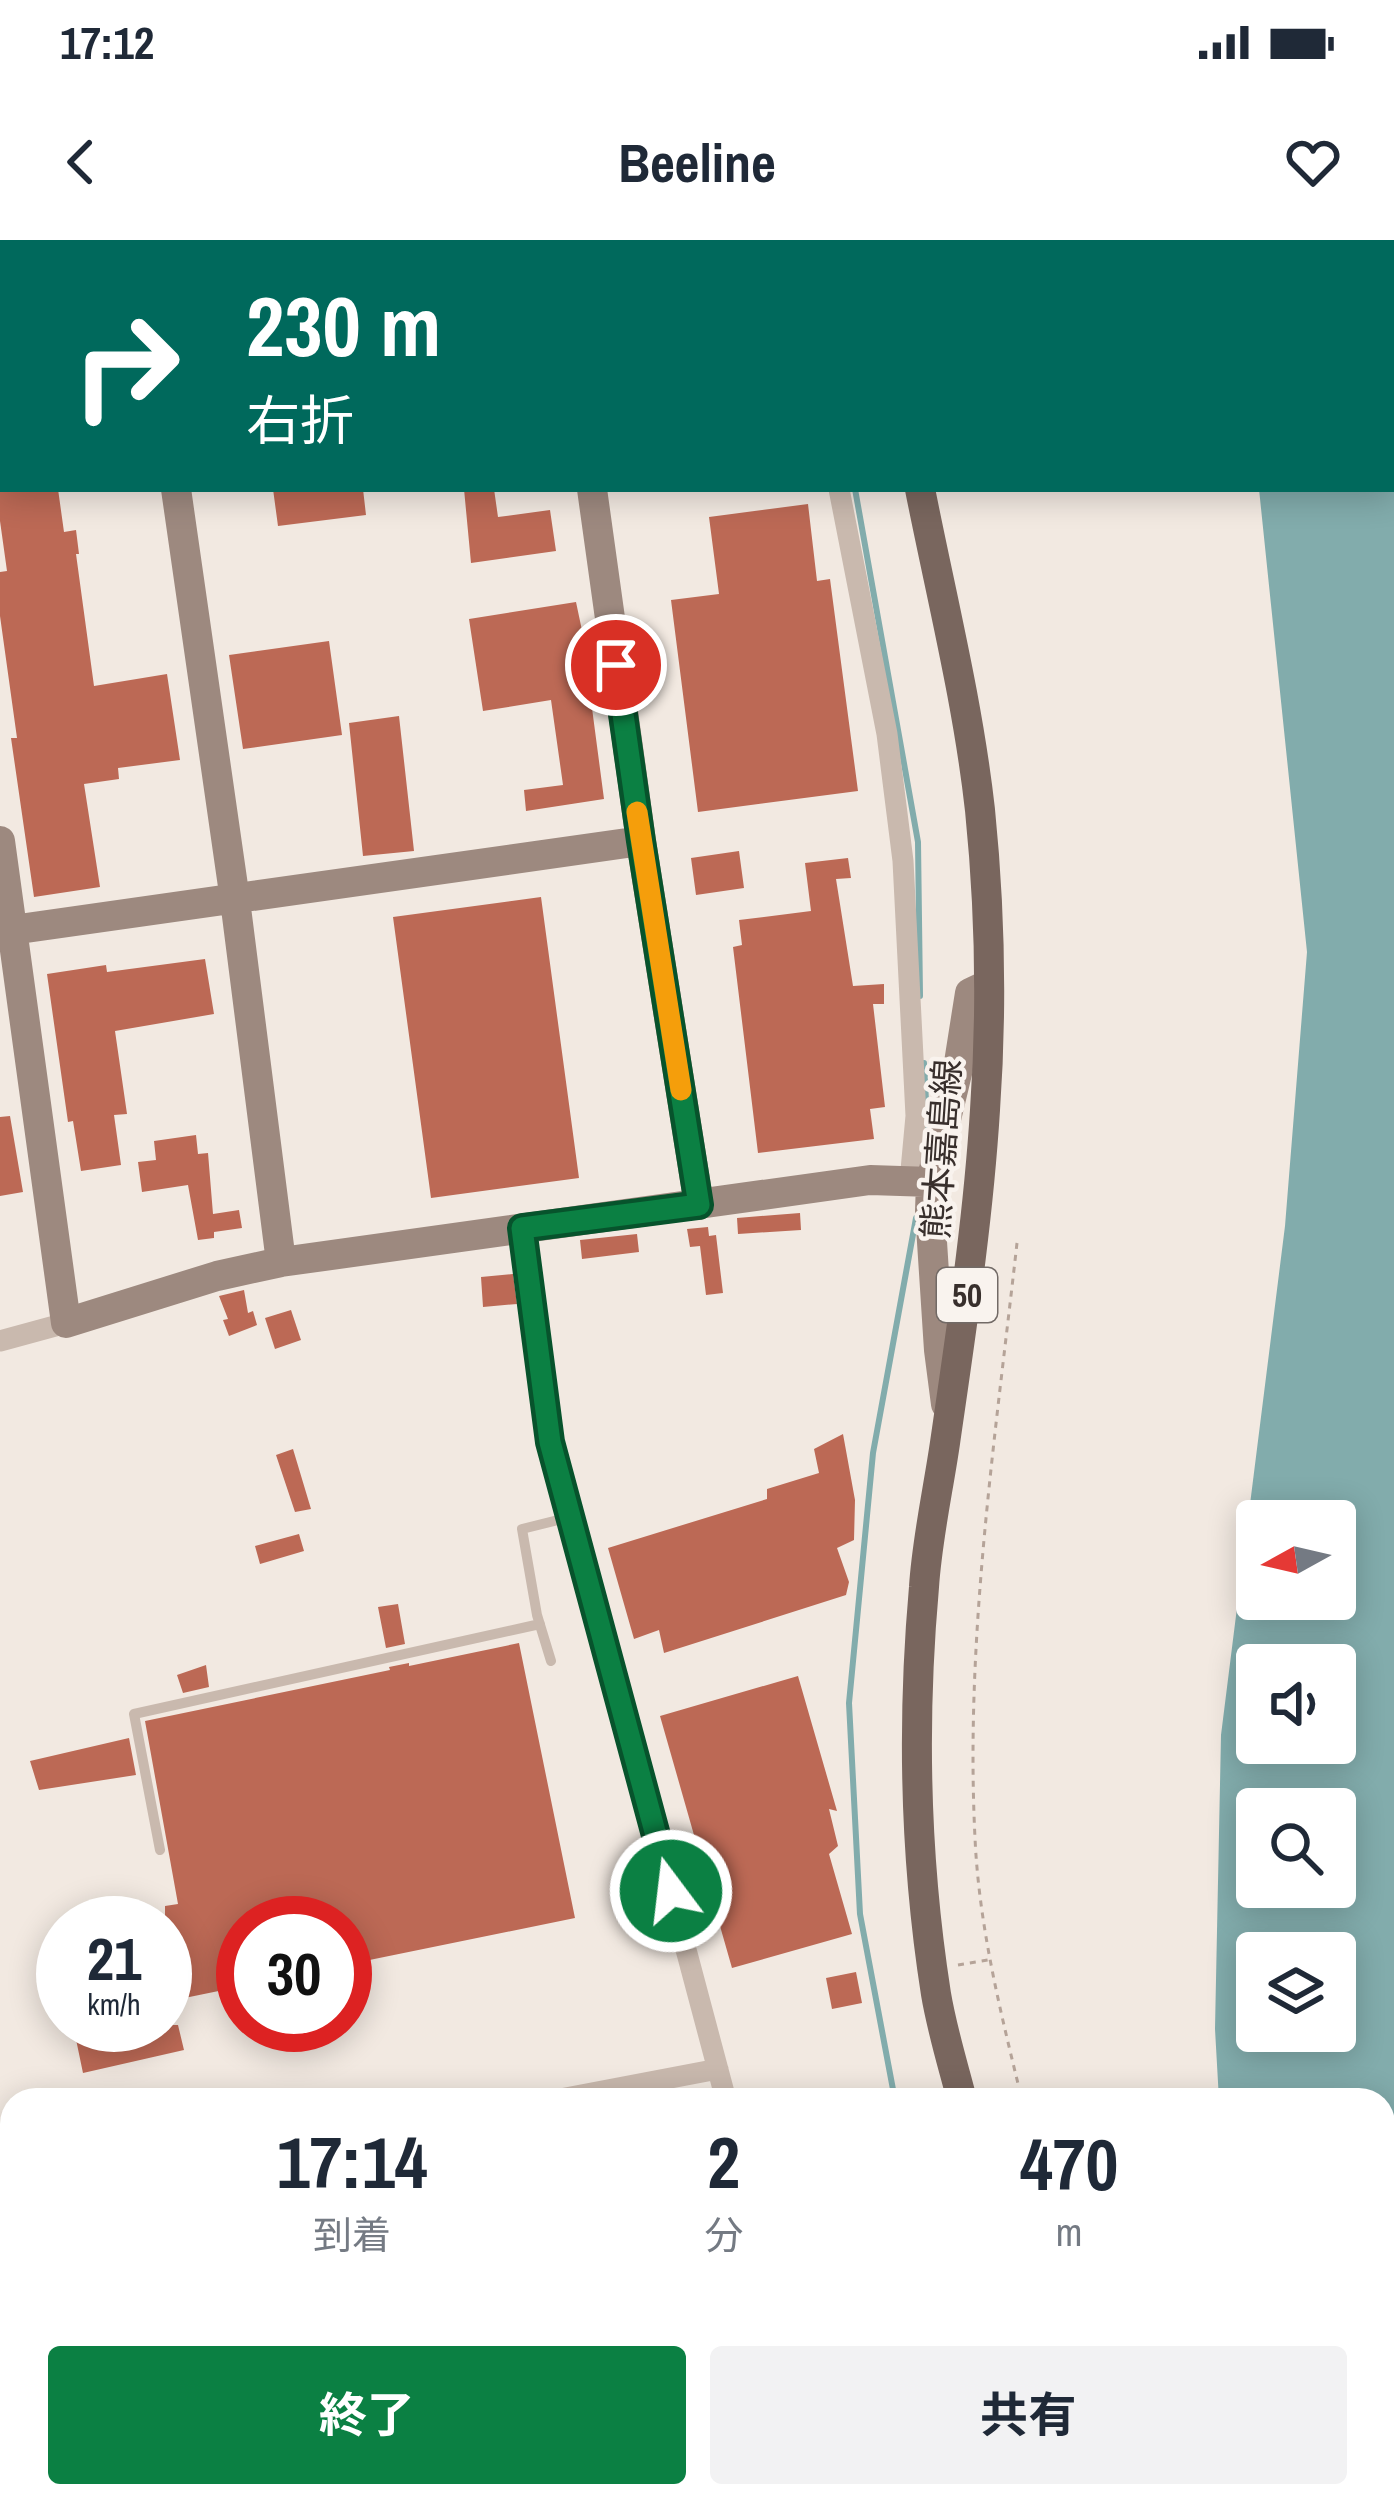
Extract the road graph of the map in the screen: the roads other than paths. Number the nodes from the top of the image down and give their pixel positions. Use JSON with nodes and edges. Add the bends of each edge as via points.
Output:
{"nodes":[{"id":1,"x":176,"y":492,"type":"edge"},
{"id":2,"x":592,"y":492,"type":"edge"},
{"id":3,"x":840,"y":492,"type":"edge"},
{"id":4,"x":921,"y":492,"type":"edge"},
{"id":5,"x":0,"y":841,"type":"edge"},
{"id":6,"x":641,"y":841,"type":"junction"},
{"id":7,"x":235,"y":900,"type":"junction"},
{"id":8,"x":12,"y":930,"type":"junction"},
{"id":9,"x":989,"y":983,"type":"junction"},
{"id":10,"x":921,"y":1182,"type":"junction"},
{"id":11,"x":699,"y":1205,"type":"junction"},
{"id":12,"x":522,"y":1228,"type":"junction"},
{"id":13,"x":281,"y":1262,"type":"junction"},
{"id":14,"x":66,"y":1323,"type":"junction"},
{"id":15,"x":0,"y":1341,"type":"edge"},
{"id":16,"x":948,"y":1422,"type":"junction"},
{"id":17,"x":570,"y":1517,"type":"junction"},
{"id":18,"x":540,"y":1624,"type":"junction"},
{"id":19,"x":551,"y":1661,"type":"dead end"},
{"id":20,"x":160,"y":1850,"type":"dead end"},
{"id":21,"x":718,"y":2069,"type":"junction"},
{"id":22,"x":618,"y":2088,"type":"edge"},
{"id":23,"x":639,"y":2088,"type":"edge"},
{"id":24,"x":724,"y":2088,"type":"edge"},
{"id":25,"x":959,"y":2088,"type":"edge"}],
"edges":[{"from":1,"to":7,"type":"street"},
{"from":2,"to":6,"type":"street"},
{"from":3,"to":10,"type":"street","via":[[903,861]]},
{"from":4,"to":9,"type":"main road","name":"熊本嘉島線","number":"50","via":[[980,812]]},
{"from":5,"to":8,"type":"street"},
{"from":6,"to":7,"type":"street"},
{"from":6,"to":11,"type":"street"},
{"from":7,"to":8,"type":"street"},
{"from":7,"to":13,"type":"street"},
{"from":8,"to":14,"type":"street"},
{"from":9,"to":10,"type":"street","via":[[970,993],[958,1069]]},
{"from":9,"to":16,"type":"main road","name":"熊本嘉島線","number":"50","via":[[978,1204]]},
{"from":10,"to":11,"type":"street","via":[[870,1180]]},
{"from":10,"to":16,"type":"street"},
{"from":11,"to":12,"type":"street"},
{"from":12,"to":13,"type":"street"},
{"from":12,"to":17,"type":"street","via":[[550,1442]]},
{"from":13,"to":14,"type":"street"},
{"from":14,"to":15,"type":"street"},
{"from":16,"to":25,"type":"main road","name":"熊本嘉島線","number":"50","via":[[924,1581],[917,1753],[933,1968]]},
{"from":17,"to":18,"type":"lane","via":[[522,1529]]},
{"from":17,"to":21,"type":"street"},
{"from":18,"to":19,"type":"lane"},
{"from":18,"to":20,"type":"lane","via":[[134,1714]]},
{"from":21,"to":22,"type":"street"},
{"from":21,"to":23,"type":"street"},
{"from":21,"to":24,"type":"street"}]}
